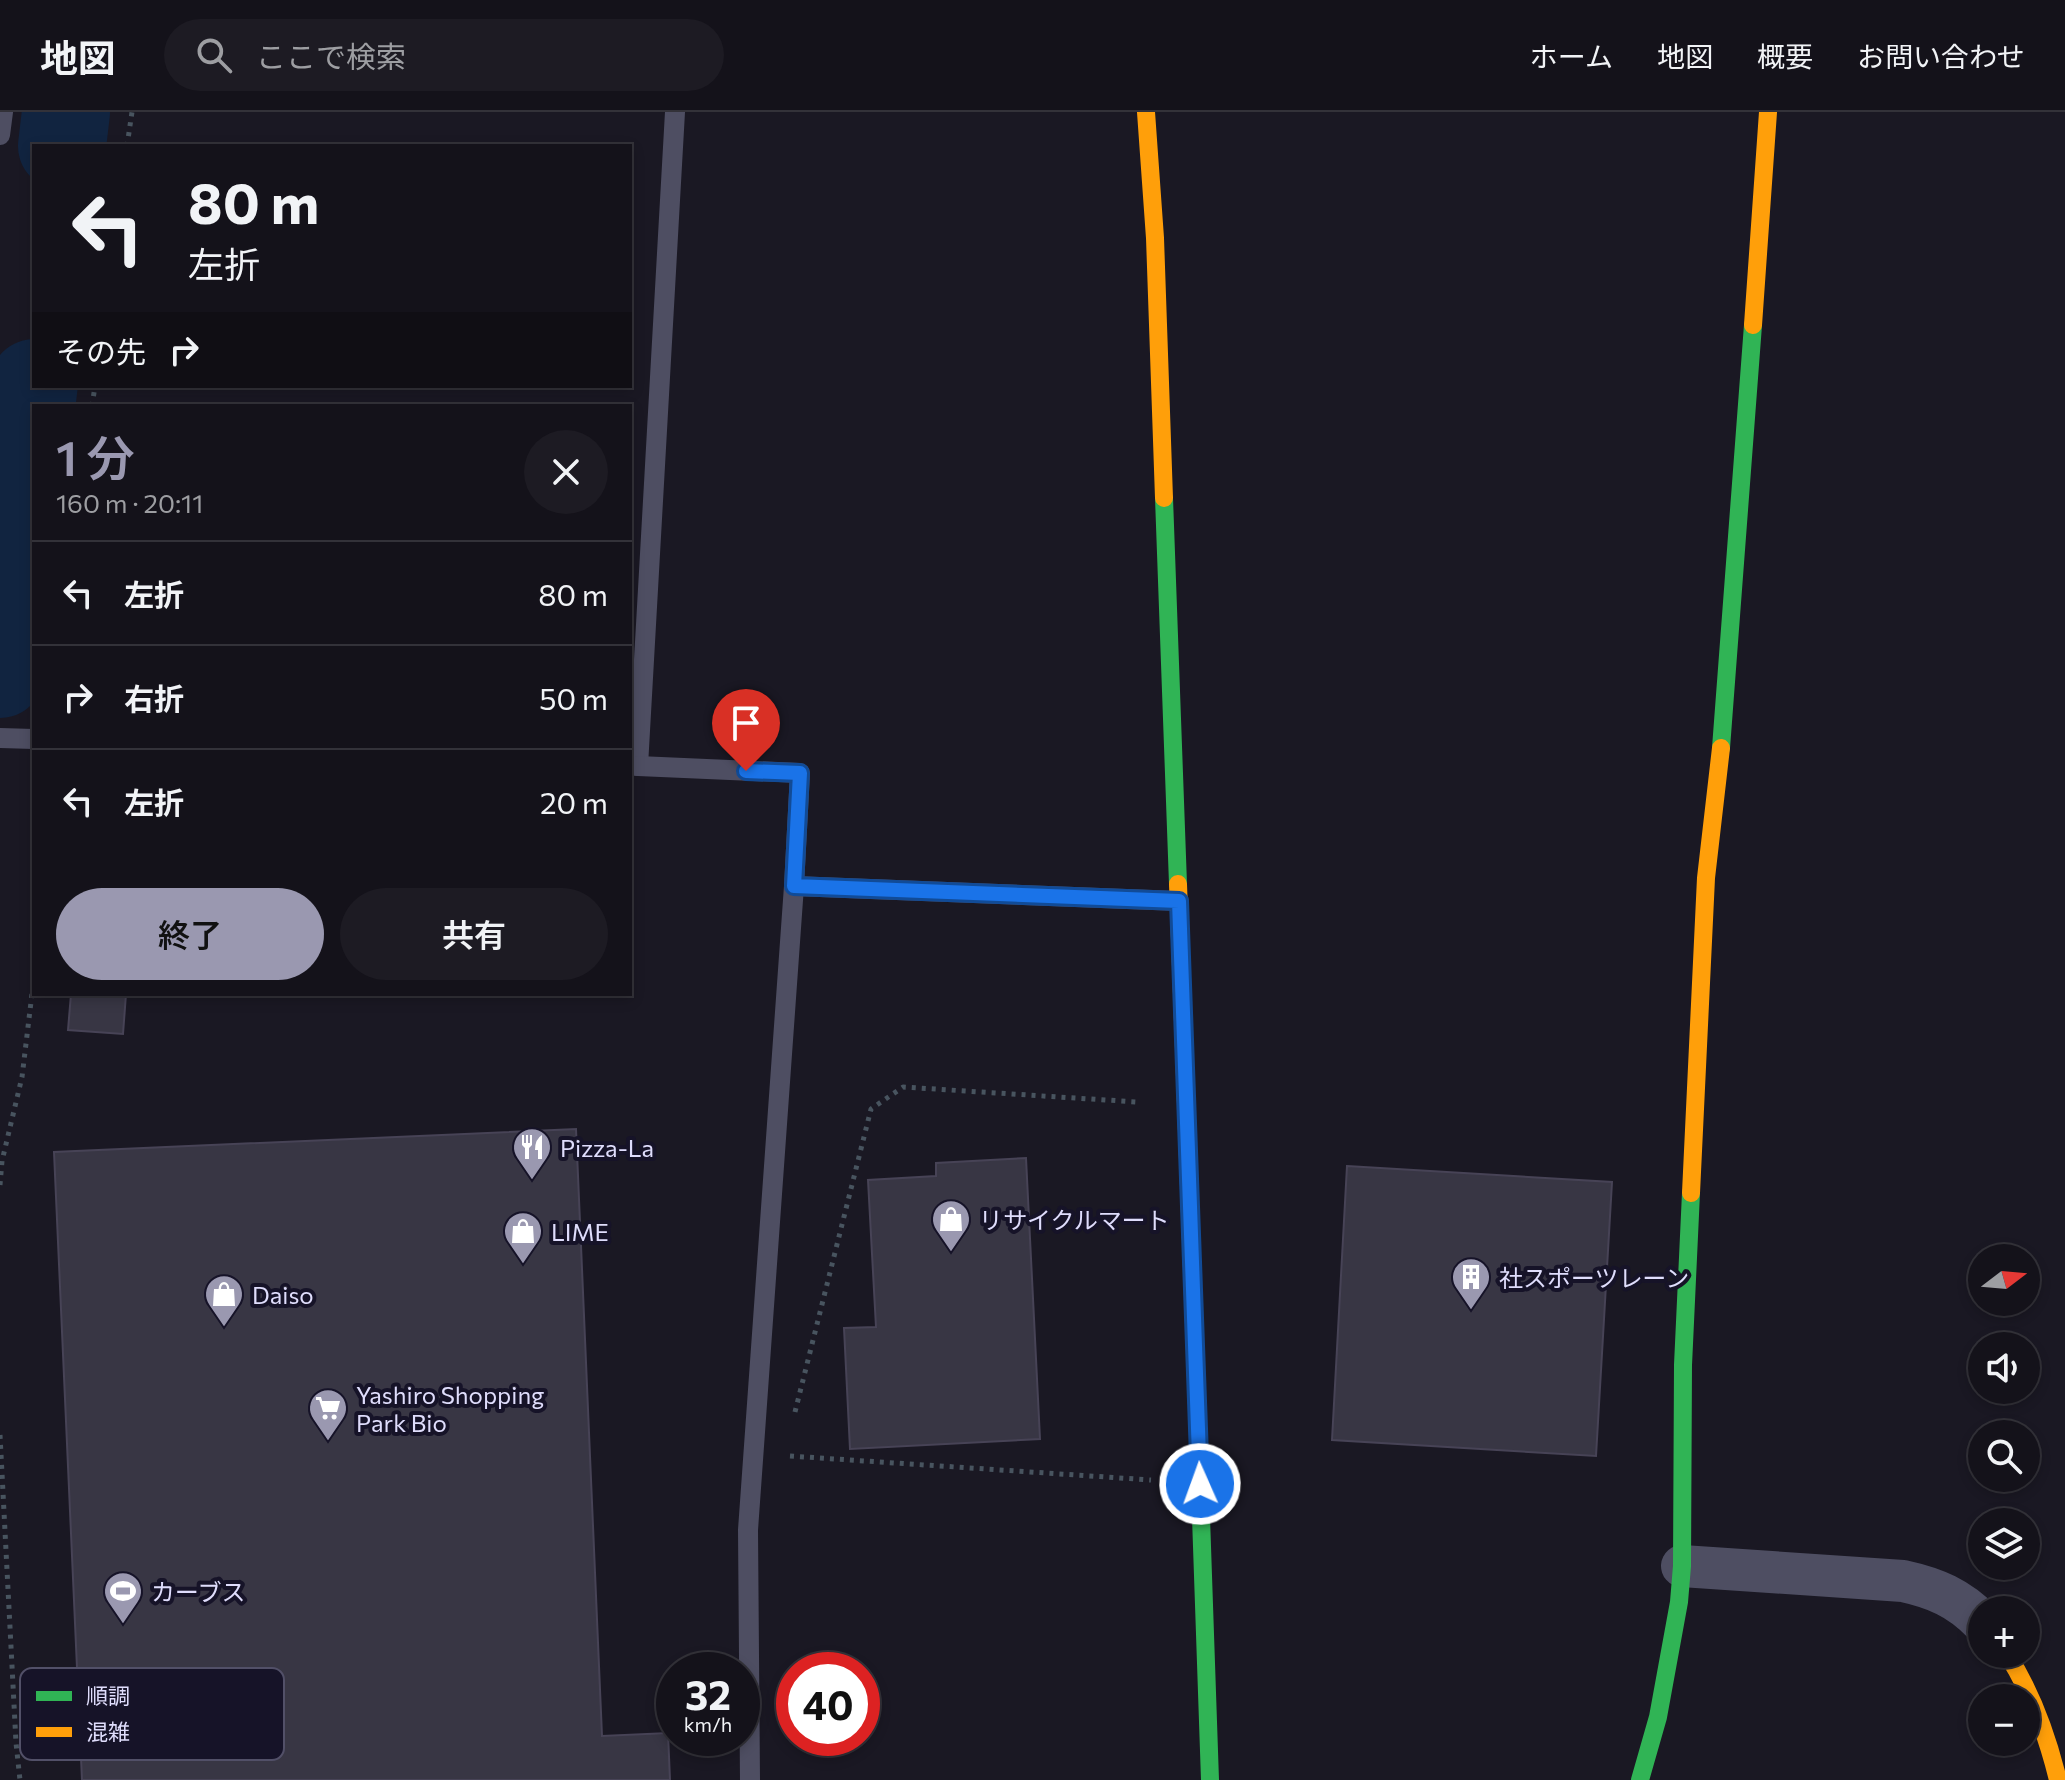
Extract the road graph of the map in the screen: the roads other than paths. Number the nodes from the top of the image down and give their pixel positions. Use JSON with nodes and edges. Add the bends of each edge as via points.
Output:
{"nodes":[{"id":1,"x":3,"y":112,"type":"edge"},
{"id":2,"x":675,"y":112,"type":"edge"},
{"id":3,"x":1146,"y":112,"type":"edge"},
{"id":4,"x":1768,"y":112,"type":"edge"},
{"id":5,"x":0,"y":135,"type":"edge"},
{"id":6,"x":0,"y":738,"type":"edge"},
{"id":7,"x":32,"y":739,"type":"edge"},
{"id":8,"x":634,"y":766,"type":"edge"},
{"id":9,"x":794,"y":886,"type":"junction"},
{"id":10,"x":1179,"y":901,"type":"junction"},
{"id":11,"x":1682,"y":1566,"type":"junction"},
{"id":12,"x":1968,"y":1607,"type":"edge"},
{"id":13,"x":2016,"y":1668,"type":"edge"},
{"id":14,"x":750,"y":1780,"type":"edge"},
{"id":15,"x":1210,"y":1780,"type":"edge"},
{"id":16,"x":1640,"y":1780,"type":"edge"},
{"id":17,"x":2058,"y":1780,"type":"edge"}],
"edges":[{"from":1,"to":5,"type":"lane"},
{"from":2,"to":8,"type":"lane"},
{"from":3,"to":10,"type":"street"},
{"from":4,"to":11,"type":"street","via":[[1723,734],[1706,878],[1683,1365]]},
{"from":6,"to":7,"type":"lane"},
{"from":8,"to":9,"type":"lane","via":[[800,773]]},
{"from":9,"to":10,"type":"lane"},
{"from":9,"to":14,"type":"lane","via":[[748,1530]]},
{"from":10,"to":15,"type":"street"},
{"from":11,"to":12,"type":"street","via":[[1903,1581],[1928,1586]]},
{"from":11,"to":16,"type":"street","via":[[1658,1717]]},
{"from":13,"to":17,"type":"street","via":[[2035,1703]]}]}
